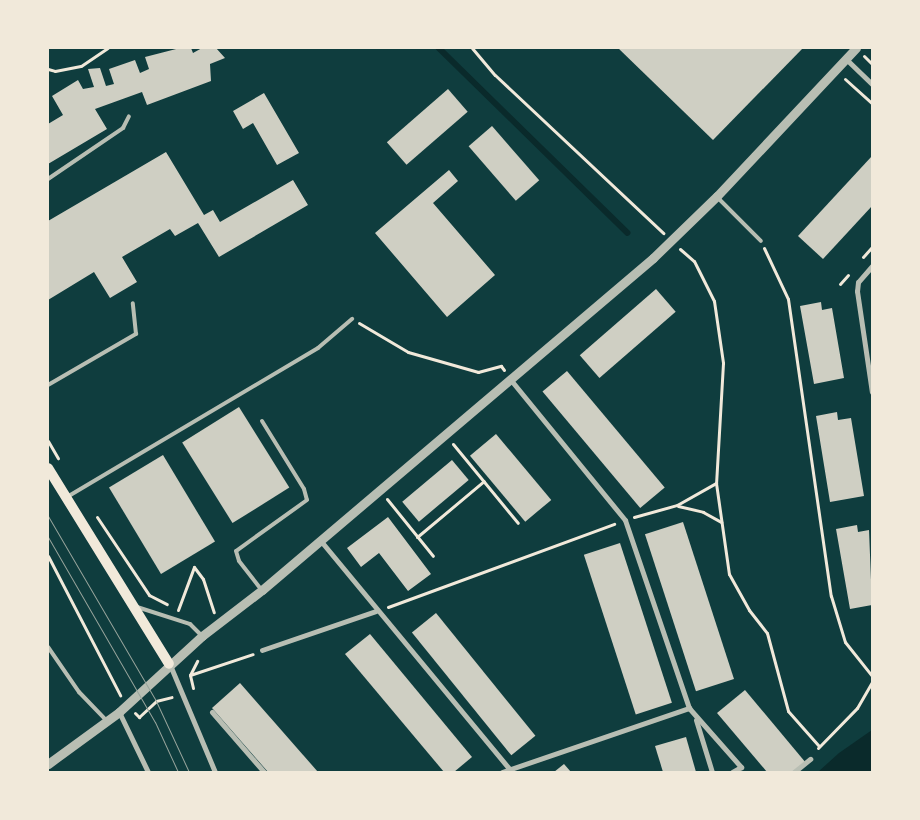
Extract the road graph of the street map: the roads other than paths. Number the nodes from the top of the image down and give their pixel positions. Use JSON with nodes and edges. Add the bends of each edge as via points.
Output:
{"nodes":[{"id":1,"x":855,"y":48,"type":"edge"},
{"id":2,"x":846,"y":59,"type":"junction"},
{"id":3,"x":872,"y":84,"type":"edge"},
{"id":4,"x":129,"y":116,"type":"dead end"},
{"id":5,"x":48,"y":180,"type":"edge"},
{"id":6,"x":716,"y":196,"type":"junction"},
{"id":7,"x":761,"y":241,"type":"road end"},
{"id":8,"x":872,"y":266,"type":"edge"},
{"id":9,"x":133,"y":303,"type":"dead end"},
{"id":10,"x":352,"y":319,"type":"road end"},
{"id":11,"x":510,"y":378,"type":"junction"},
{"id":12,"x":48,"y":385,"type":"edge"},
{"id":13,"x":872,"y":392,"type":"edge"},
{"id":14,"x":262,"y":421,"type":"dead end"},
{"id":15,"x":48,"y":468,"type":"edge"},
{"id":16,"x":67,"y":497,"type":"junction"},
{"id":17,"x":319,"y":540,"type":"junction"},
{"id":18,"x":262,"y":590,"type":"junction"},
{"id":19,"x":135,"y":606,"type":"junction"},
{"id":20,"x":376,"y":611,"type":"junction"},
{"id":21,"x":202,"y":636,"type":"junction"},
{"id":22,"x":48,"y":647,"type":"edge"},
{"id":23,"x":262,"y":650,"type":"road end"},
{"id":24,"x":169,"y":664,"type":"junction"},
{"id":25,"x":690,"y":708,"type":"junction"},
{"id":26,"x":119,"y":712,"type":"junction"},
{"id":27,"x":212,"y":712,"type":"dead end"},
{"id":28,"x":695,"y":717,"type":"junction"},
{"id":29,"x":108,"y":722,"type":"junction"},
{"id":30,"x":810,"y":759,"type":"road end"},
{"id":31,"x":48,"y":764,"type":"edge"},
{"id":32,"x":148,"y":772,"type":"edge"},
{"id":33,"x":215,"y":772,"type":"edge"},
{"id":34,"x":264,"y":772,"type":"edge"},
{"id":35,"x":502,"y":772,"type":"edge"},
{"id":36,"x":511,"y":772,"type":"edge"},
{"id":37,"x":712,"y":772,"type":"edge"},
{"id":38,"x":732,"y":772,"type":"edge"},
{"id":39,"x":794,"y":772,"type":"edge"}],
"edges":[{"from":1,"to":2,"type":"street"},
{"from":2,"to":3,"type":"street"},
{"from":2,"to":6,"type":"street"},
{"from":4,"to":5,"type":"lane","via":[[123,128]]},
{"from":6,"to":7,"type":"lane"},
{"from":6,"to":11,"type":"street","via":[[670,240]]},
{"from":8,"to":13,"type":"street","via":[[858,282],[857,291]]},
{"from":9,"to":12,"type":"lane","via":[[136,334]]},
{"from":10,"to":16,"type":"lane","via":[[318,348]]},
{"from":11,"to":17,"type":"street"},
{"from":11,"to":25,"type":"street","via":[[625,520]]},
{"from":14,"to":18,"type":"lane","via":[[304,489],[307,500],[236,551],[239,561]]},
{"from":15,"to":16,"type":"main road"},
{"from":16,"to":19,"type":"main road"},
{"from":17,"to":18,"type":"street"},
{"from":17,"to":20,"type":"street"},
{"from":18,"to":21,"type":"street"},
{"from":19,"to":21,"type":"lane","via":[[190,624]]},
{"from":19,"to":24,"type":"main road"},
{"from":20,"to":23,"type":"street"},
{"from":20,"to":36,"type":"street"},
{"from":21,"to":24,"type":"street"},
{"from":22,"to":29,"type":"lane","via":[[79,692]]},
{"from":24,"to":26,"type":"street"},
{"from":24,"to":33,"type":"street"},
{"from":25,"to":28,"type":"street"},
{"from":25,"to":36,"type":"street"},
{"from":26,"to":29,"type":"street"},
{"from":26,"to":32,"type":"street"},
{"from":27,"to":34,"type":"street"},
{"from":28,"to":37,"type":"street"},
{"from":28,"to":38,"type":"street","via":[[741,767]]},
{"from":29,"to":31,"type":"street"},
{"from":30,"to":39,"type":"street"},
{"from":35,"to":36,"type":"street"}]}
